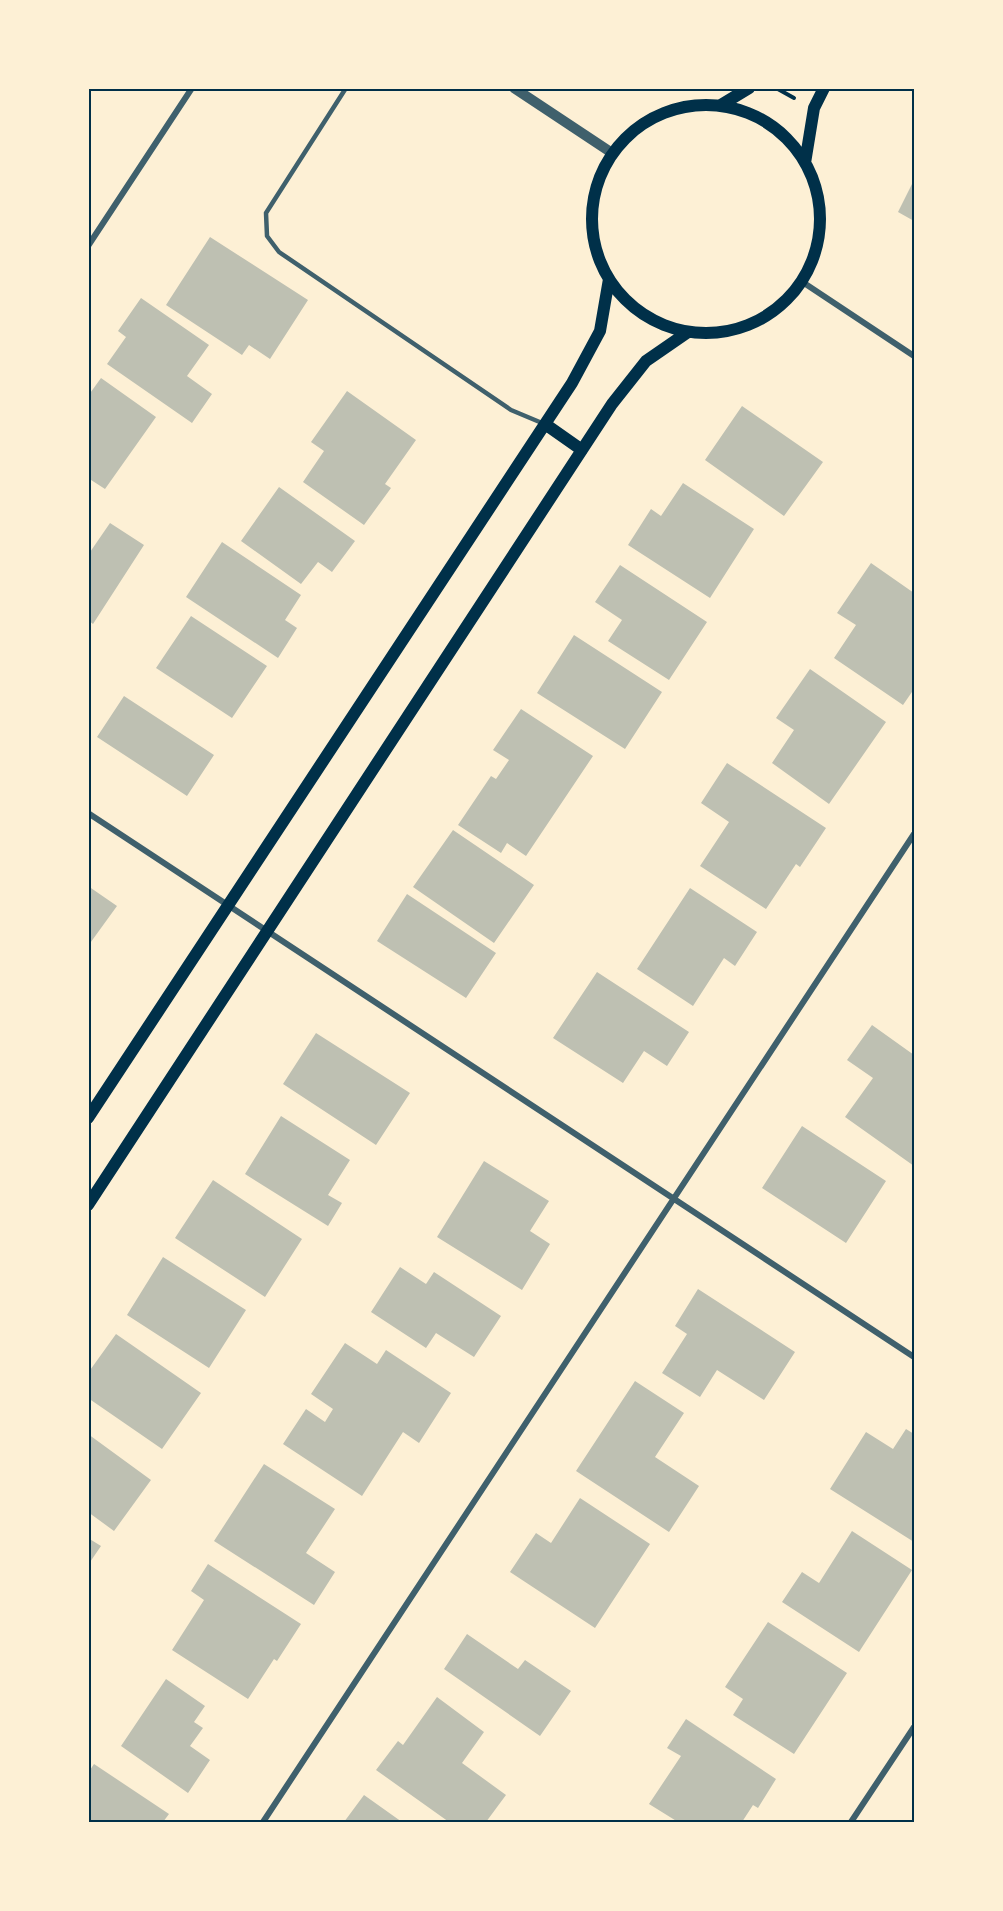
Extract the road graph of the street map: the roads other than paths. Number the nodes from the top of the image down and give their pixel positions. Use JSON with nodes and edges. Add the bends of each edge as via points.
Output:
{"nodes":[{"id":1,"x":192,"y":88,"type":"edge"},
{"id":2,"x":346,"y":88,"type":"edge"},
{"id":3,"x":514,"y":88,"type":"edge"},
{"id":4,"x":749,"y":88,"type":"edge"},
{"id":5,"x":824,"y":88,"type":"edge"},
{"id":6,"x":721,"y":105,"type":"junction"},
{"id":7,"x":612,"y":153,"type":"junction"},
{"id":8,"x":806,"y":163,"type":"junction"},
{"id":9,"x":88,"y":246,"type":"edge"},
{"id":10,"x":609,"y":279,"type":"junction"},
{"id":11,"x":801,"y":281,"type":"junction"},
{"id":12,"x":688,"y":332,"type":"junction"},
{"id":13,"x":915,"y":356,"type":"edge"},
{"id":14,"x":545,"y":424,"type":"junction"},
{"id":15,"x":582,"y":450,"type":"junction"},
{"id":16,"x":88,"y":813,"type":"edge"},
{"id":17,"x":915,"y":834,"type":"edge"},
{"id":18,"x":227,"y":906,"type":"junction"},
{"id":19,"x":266,"y":932,"type":"junction"},
{"id":20,"x":88,"y":1118,"type":"edge"},
{"id":21,"x":674,"y":1199,"type":"junction"},
{"id":22,"x":88,"y":1205,"type":"edge"},
{"id":23,"x":915,"y":1358,"type":"edge"},
{"id":24,"x":915,"y":1727,"type":"edge"},
{"id":25,"x":263,"y":1822,"type":"edge"},
{"id":26,"x":851,"y":1822,"type":"edge"}],
"edges":[{"from":1,"to":9,"type":"street"},
{"from":2,"to":14,"type":"lane","via":[[266,213],[267,236],[279,252],[511,410]]},
{"from":3,"to":7,"type":"street"},
{"from":4,"to":6,"type":"main road"},
{"from":5,"to":8,"type":"main road","via":[[814,108]]},
{"from":6,"to":7,"type":"main road","via":[[690,106],[660,114],[634,131]]},
{"from":6,"to":8,"type":"main road","via":[[770,124],[790,141]]},
{"from":7,"to":10,"type":"main road","via":[[597,186],[592,229],[597,255]]},
{"from":8,"to":11,"type":"main road","via":[[819,202],[820,223],[817,243]]},
{"from":10,"to":12,"type":"main road","via":[[642,314]]},
{"from":10,"to":14,"type":"main road","via":[[600,331]]},
{"from":11,"to":12,"type":"main road","via":[[780,306],[752,323],[720,332]]},
{"from":11,"to":13,"type":"street"},
{"from":12,"to":15,"type":"main road","via":[[646,361]]},
{"from":14,"to":15,"type":"main road"},
{"from":14,"to":18,"type":"main road"},
{"from":15,"to":19,"type":"main road"},
{"from":16,"to":18,"type":"street"},
{"from":17,"to":21,"type":"street"},
{"from":18,"to":19,"type":"street"},
{"from":18,"to":20,"type":"main road"},
{"from":19,"to":21,"type":"street"},
{"from":19,"to":22,"type":"main road"},
{"from":21,"to":23,"type":"street"},
{"from":21,"to":25,"type":"street"},
{"from":24,"to":26,"type":"street"}]}
